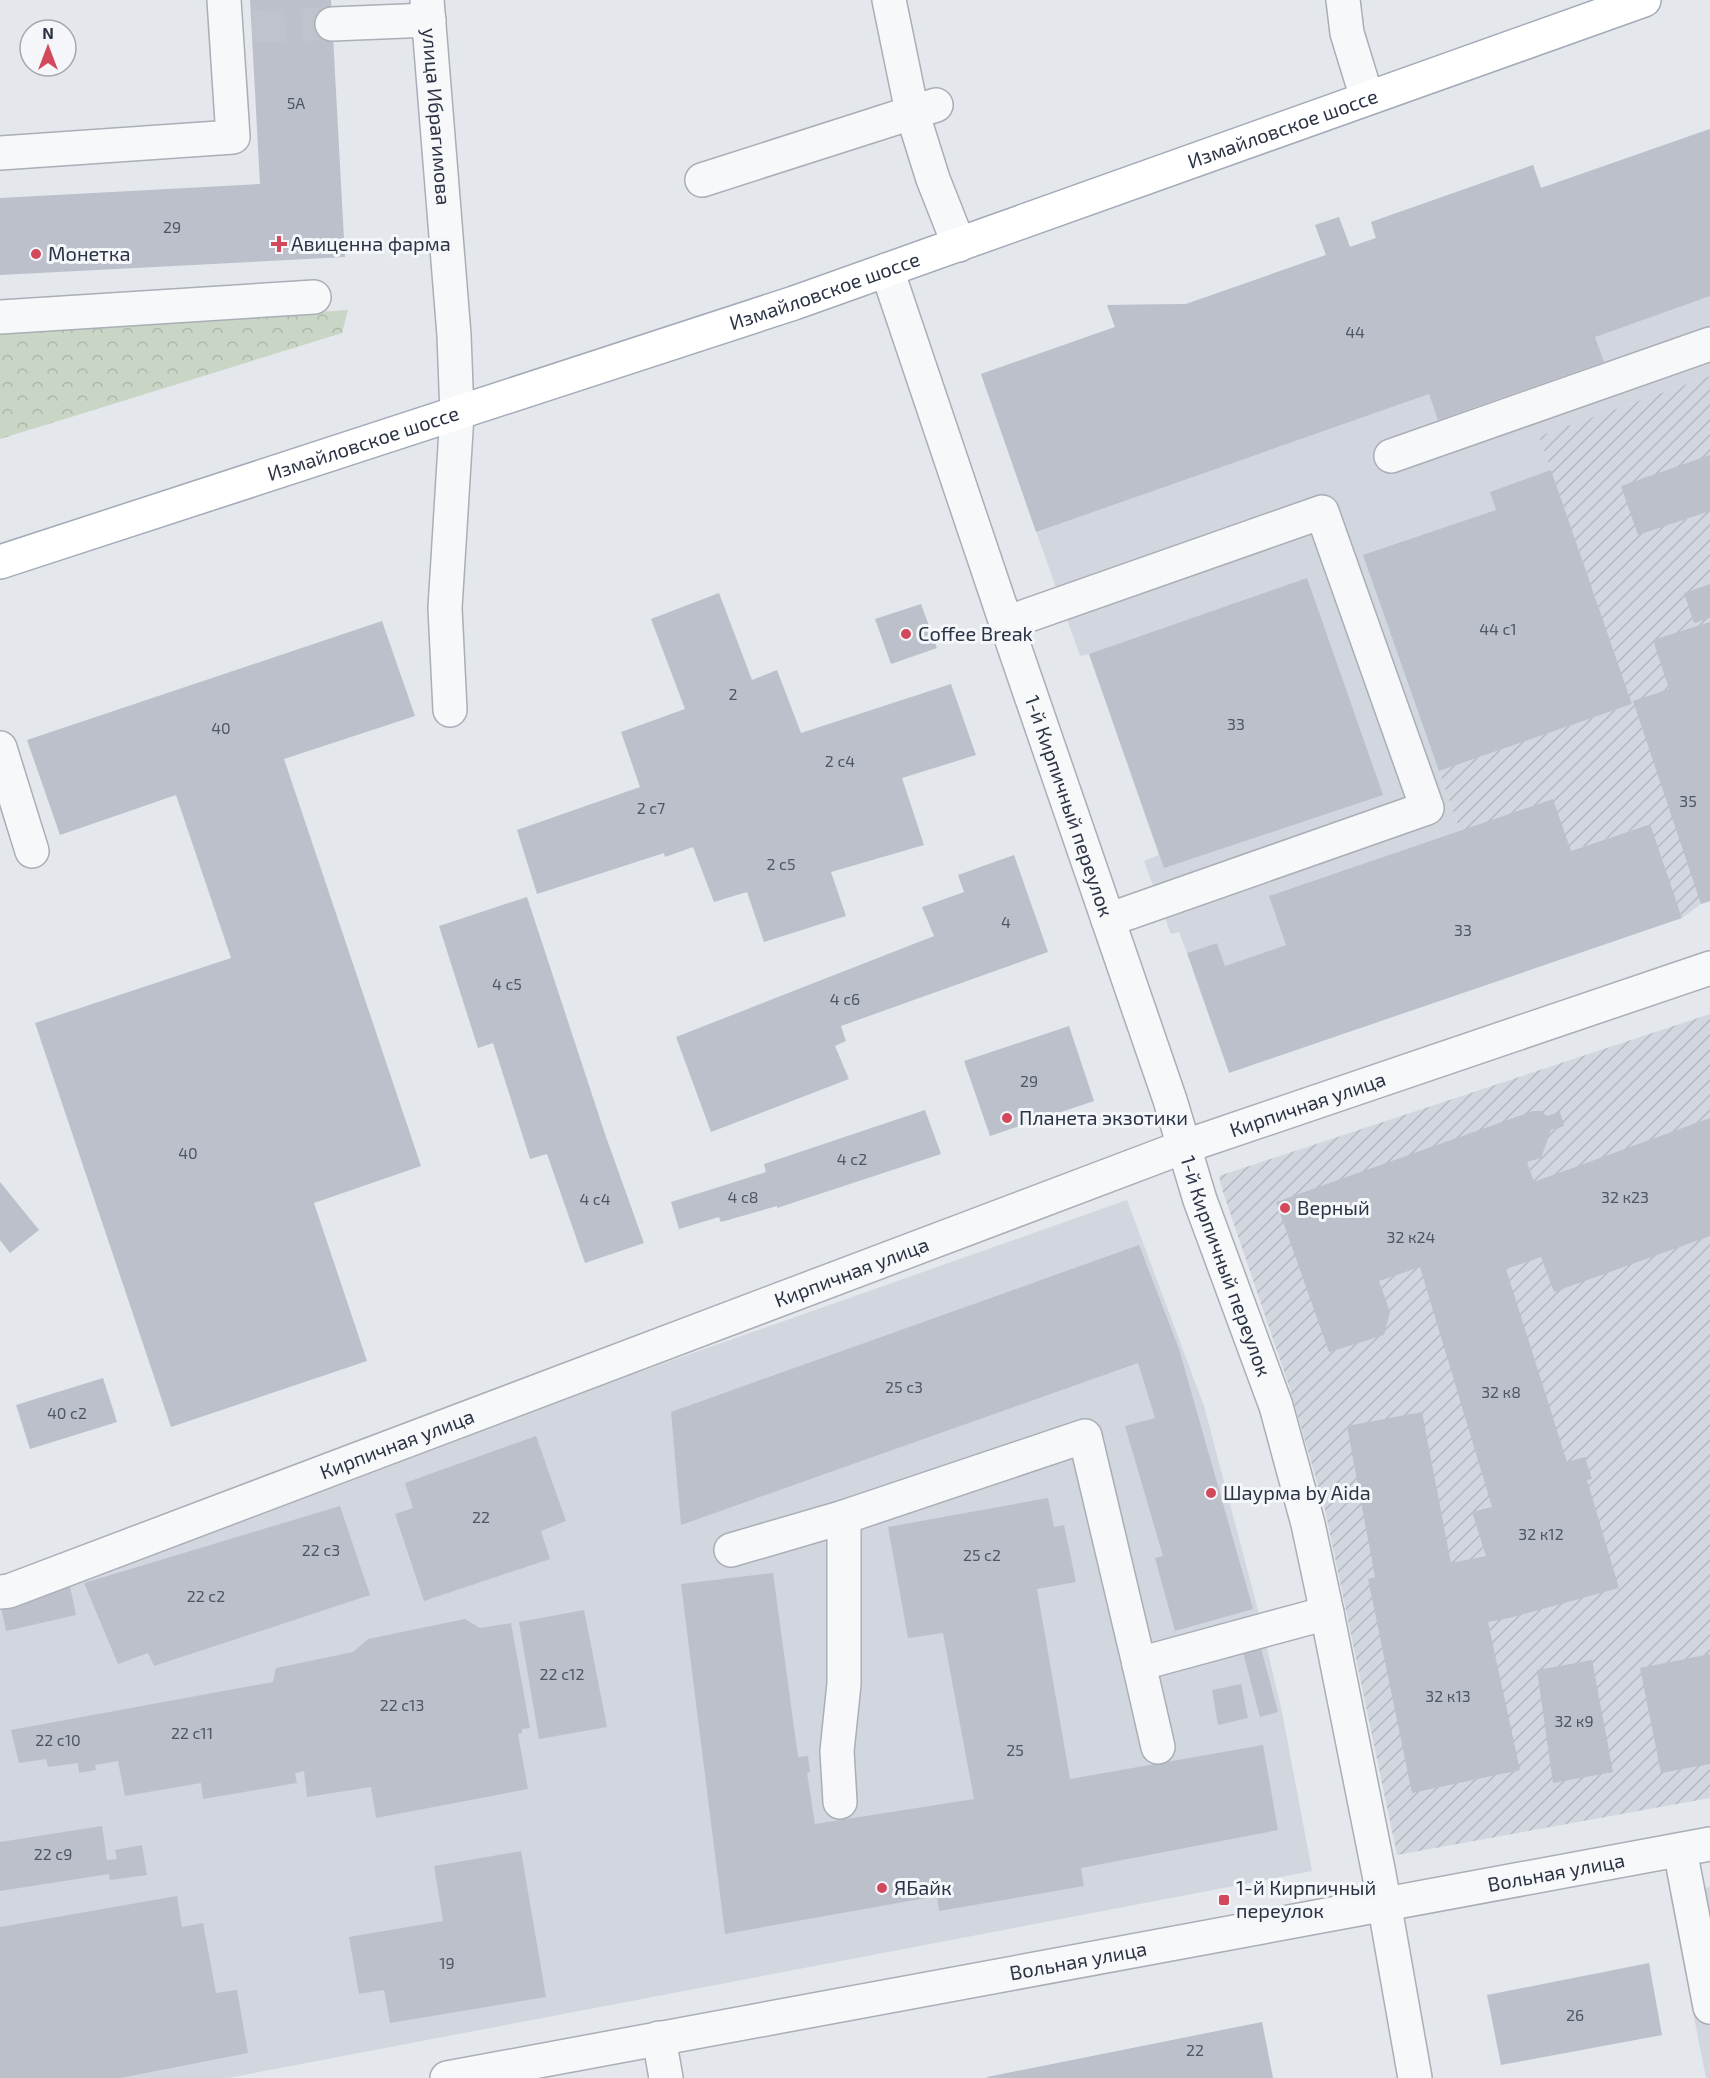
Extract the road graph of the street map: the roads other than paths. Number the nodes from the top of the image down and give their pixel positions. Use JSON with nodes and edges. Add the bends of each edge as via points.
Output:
{"nodes":[{"id":1,"x":889,"y":0,"type":"edge"},
{"id":2,"x":1344,"y":0,"type":"edge"},
{"id":3,"x":1644,"y":0,"type":"edge"},
{"id":4,"x":428,"y":10,"type":"edge"},
{"id":5,"x":234,"y":18,"type":"edge"},
{"id":6,"x":332,"y":24,"type":"tunnel mouth"},
{"id":7,"x":1367,"y":98,"type":"junction"},
{"id":8,"x":924,"y":108,"type":"junction"},
{"id":9,"x":0,"y":153,"type":"edge"},
{"id":10,"x":702,"y":180,"type":"dead end"},
{"id":11,"x":960,"y":245,"type":"junction"},
{"id":12,"x":887,"y":270,"type":"junction"},
{"id":13,"x":314,"y":297,"type":"dead end"},
{"id":14,"x":0,"y":317,"type":"edge"},
{"id":15,"x":1710,"y":344,"type":"edge"},
{"id":16,"x":457,"y":414,"type":"junction"},
{"id":17,"x":1392,"y":456,"type":"dead end"},
{"id":18,"x":0,"y":562,"type":"edge"},
{"id":19,"x":1006,"y":623,"type":"junction"},
{"id":20,"x":450,"y":710,"type":"dead end"},
{"id":21,"x":0,"y":748,"type":"edge"},
{"id":22,"x":32,"y":850,"type":"dead end"},
{"id":23,"x":1108,"y":920,"type":"junction"},
{"id":24,"x":1710,"y":968,"type":"edge"},
{"id":25,"x":1183,"y":1147,"type":"junction"},
{"id":26,"x":844,"y":1517,"type":"junction"},
{"id":27,"x":731,"y":1550,"type":"dead end"},
{"id":28,"x":0,"y":1592,"type":"edge"},
{"id":29,"x":1327,"y":1613,"type":"junction"},
{"id":30,"x":1139,"y":1664,"type":"junction"},
{"id":31,"x":1158,"y":1747,"type":"dead end"},
{"id":32,"x":840,"y":1802,"type":"dead end"},
{"id":33,"x":1695,"y":1847,"type":"edge"},
{"id":34,"x":1384,"y":1904,"type":"junction"},
{"id":35,"x":1710,"y":2007,"type":"edge"},
{"id":36,"x":659,"y":2038,"type":"junction"},
{"id":37,"x":447,"y":2078,"type":"edge"},
{"id":38,"x":666,"y":2078,"type":"edge"},
{"id":39,"x":1415,"y":2078,"type":"edge"}],
"edges":[{"from":1,"to":8,"type":"street"},
{"from":2,"to":7,"type":"street","via":[[1347,33]]},
{"from":3,"to":7,"type":"main road","name":"Измайловское шоссе"},
{"from":4,"to":6,"type":"street"},
{"from":4,"to":16,"type":"street","name":"улица Ибрагимова"},
{"from":5,"to":9,"type":"street","via":[[233,136]]},
{"from":7,"to":11,"type":"main road","name":"Измайловское шоссе"},
{"from":8,"to":10,"type":"street"},
{"from":8,"to":11,"type":"street","via":[[933,179]]},
{"from":11,"to":12,"type":"main road","name":"Измайловское шоссе"},
{"from":12,"to":16,"type":"main road","name":"Измайловское шоссе"},
{"from":12,"to":19,"type":"street","name":"1-й Кирпичный переулок"},
{"from":13,"to":14,"type":"street"},
{"from":15,"to":17,"type":"street"},
{"from":16,"to":18,"type":"main road","name":"Измайловское шоссе"},
{"from":16,"to":20,"type":"street","name":"улица Ибрагимова","via":[[446,608]]},
{"from":19,"to":23,"type":"street","name":"1-й Кирпичный переулок"},
{"from":19,"to":23,"type":"street","via":[[1322,512],[1427,808]]},
{"from":21,"to":22,"type":"street"},
{"from":23,"to":25,"type":"street","name":"1-й Кирпичный переулок"},
{"from":24,"to":25,"type":"street","name":"Кирпичная улица"},
{"from":25,"to":28,"type":"street","name":"Кирпичная улица"},
{"from":25,"to":29,"type":"street","name":"1-й Кирпичный переулок","via":[[1276,1406]]},
{"from":26,"to":27,"type":"street"},
{"from":26,"to":30,"type":"street","via":[[1085,1436]]},
{"from":26,"to":32,"type":"street","via":[[844,1683],[837,1751]]},
{"from":29,"to":30,"type":"street"},
{"from":29,"to":34,"type":"street","name":"1-й Кирпичный переулок"},
{"from":30,"to":31,"type":"street"},
{"from":33,"to":34,"type":"street","name":"Вольная улица"},
{"from":33,"to":35,"type":"street"},
{"from":34,"to":36,"type":"street","name":"Вольная улица"},
{"from":34,"to":39,"type":"street","name":"1-й Кирпичный переулок"},
{"from":36,"to":37,"type":"street","name":"Вольная улица"},
{"from":36,"to":38,"type":"street"}]}
